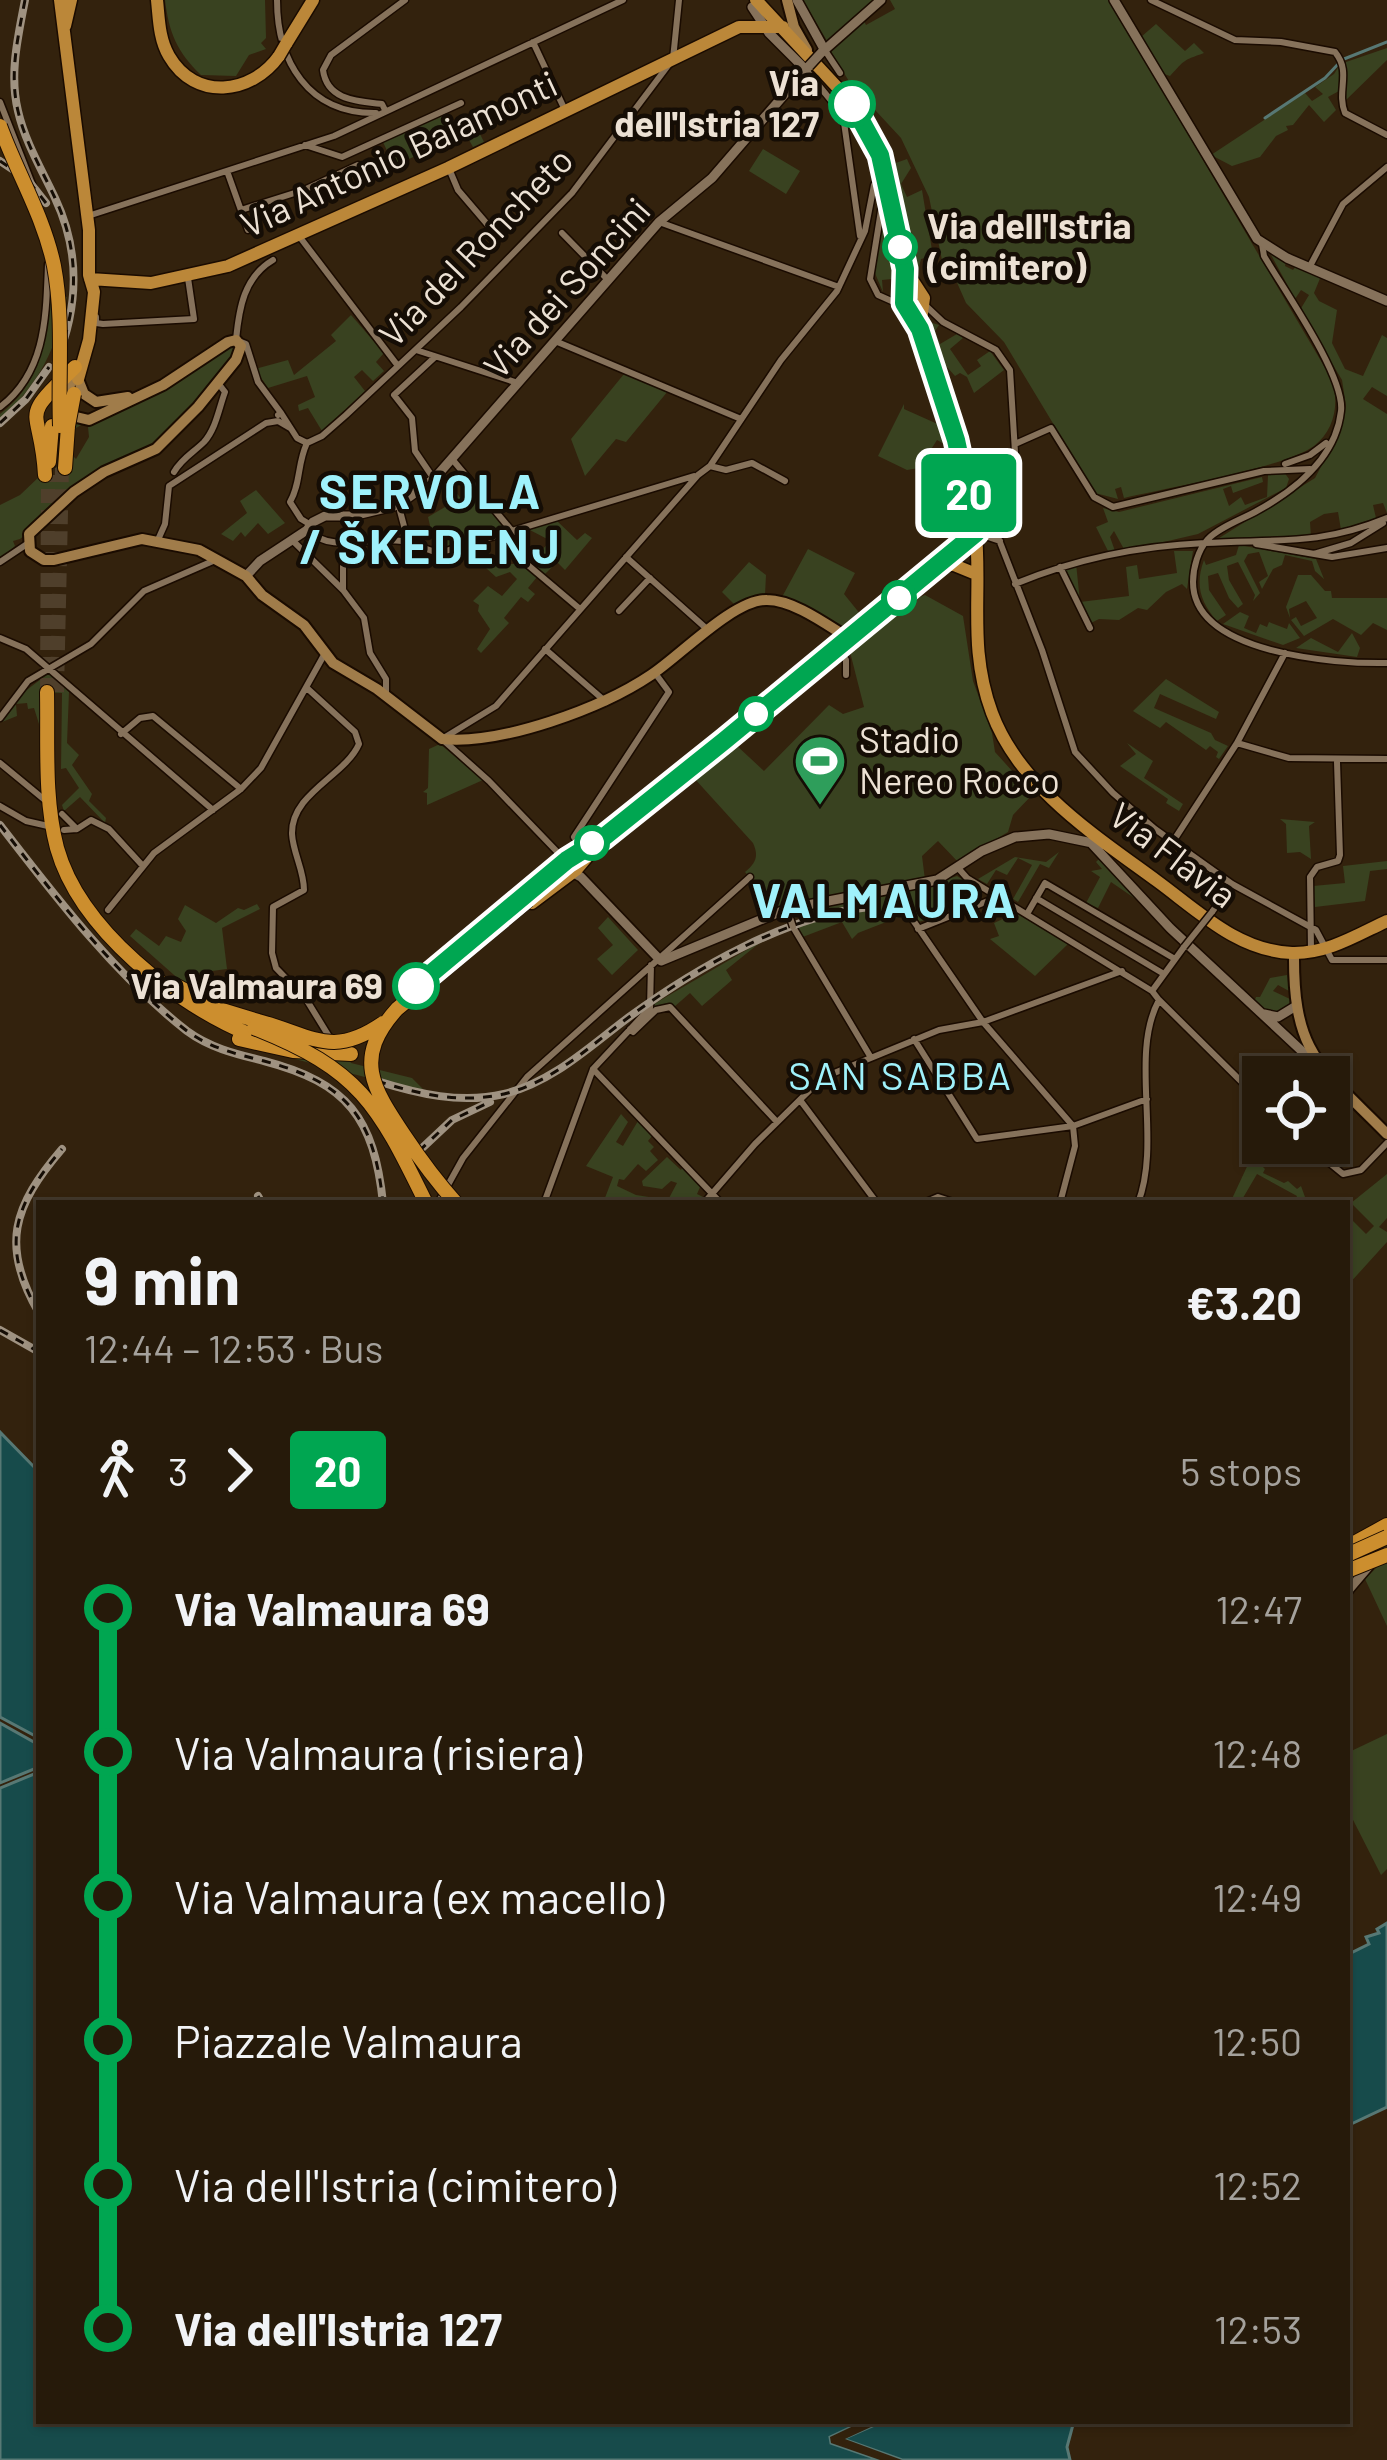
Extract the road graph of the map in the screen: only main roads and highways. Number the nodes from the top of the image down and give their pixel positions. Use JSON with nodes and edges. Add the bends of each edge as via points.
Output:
{"nodes":[{"id":1,"x":157,"y":0,"type":"edge"},
{"id":2,"x":313,"y":0,"type":"edge"},
{"id":3,"x":782,"y":0,"type":"edge"},
{"id":4,"x":62,"y":2,"type":"edge"},
{"id":5,"x":758,"y":9,"type":"edge"},
{"id":6,"x":783,"y":27,"type":"junction"},
{"id":7,"x":814,"y":58,"type":"junction"},
{"id":8,"x":0,"y":126,"type":"edge"},
{"id":9,"x":0,"y":145,"type":"edge"},
{"id":10,"x":95,"y":280,"type":"junction"},
{"id":11,"x":73,"y":379,"type":"junction"},
{"id":12,"x":155,"y":389,"type":"junction"},
{"id":13,"x":60,"y":426,"type":"junction"},
{"id":14,"x":976,"y":533,"type":"junction"},
{"id":15,"x":939,"y":566,"type":"junction"},
{"id":16,"x":976,"y":574,"type":"junction"},
{"id":17,"x":844,"y":644,"type":"junction"},
{"id":18,"x":604,"y":837,"type":"junction"},
{"id":19,"x":576,"y":862,"type":"junction"},
{"id":20,"x":1387,"y":921,"type":"edge"},
{"id":21,"x":120,"y":943,"type":"junction"},
{"id":22,"x":1294,"y":953,"type":"junction"},
{"id":23,"x":387,"y":1020,"type":"junction"},
{"id":24,"x":254,"y":1028,"type":"junction"},
{"id":25,"x":348,"y":1048,"type":"joint"},
{"id":26,"x":1313,"y":1056,"type":"edge"},
{"id":27,"x":1350,"y":1098,"type":"edge"},
{"id":28,"x":1387,"y":1134,"type":"edge"},
{"id":29,"x":422,"y":1161,"type":"junction"},
{"id":30,"x":420,"y":1200,"type":"edge"},
{"id":31,"x":438,"y":1200,"type":"edge"},
{"id":32,"x":454,"y":1200,"type":"edge"},
{"id":33,"x":1387,"y":1540,"type":"edge"},
{"id":34,"x":1350,"y":1558,"type":"edge"}],
"edges":[{"from":1,"to":2,"type":"main road","via":[[166,51],[180,70],[201,85],[228,88],[264,74]]},
{"from":3,"to":5,"type":"main road"},
{"from":3,"to":6,"type":"main road"},
{"from":3,"to":7,"type":"main road"},
{"from":4,"to":10,"type":"main road"},
{"from":5,"to":6,"type":"main road"},
{"from":5,"to":10,"type":"main road","name":"Via Antonio Baiamonti","via":[[747,25],[299,236],[188,278]]},
{"from":6,"to":7,"type":"main road"},
{"from":7,"to":14,"type":"main road","name":"Via Flavia","via":[[868,126],[887,181],[886,208]]},
{"from":8,"to":13,"type":"highway","bridge":true,"via":[[54,268]]},
{"from":9,"to":13,"type":"highway","bridge":true,"via":[[47,268]]},
{"from":10,"to":11,"type":"main road"},
{"from":11,"to":12,"type":"main road","via":[[102,403]]},
{"from":11,"to":12,"type":"main road","via":[[65,400],[77,419],[100,417]]},
{"from":11,"to":13,"type":"highway","bridge":true},
{"from":11,"to":13,"type":"highway","via":[[35,410],[53,469]]},
{"from":12,"to":17,"type":"main road","via":[[228,342],[241,346],[156,449],[74,492],[29,534],[36,557],[142,539],[195,549],[246,576],[304,625],[325,655],[442,739],[500,733],[607,703],[746,604],[788,605]]},
{"from":14,"to":15,"type":"main road"},
{"from":14,"to":16,"type":"main road","name":"Via Flavia"},
{"from":15,"to":16,"type":"main road"},
{"from":15,"to":17,"type":"main road"},
{"from":16,"to":22,"type":"main road","name":"Via Flavia","via":[[976,654],[992,713],[1017,758],[1063,808],[1222,930]]},
{"from":17,"to":18,"type":"main road"},
{"from":18,"to":19,"type":"main road"},
{"from":18,"to":19,"type":"main road"},
{"from":19,"to":23,"type":"highway","bridge":true},
{"from":19,"to":25,"type":"main road","via":[[429,981],[372,1045]]},
{"from":20,"to":22,"type":"main road","name":"Via Flavia"},
{"from":21,"to":24,"type":"highway","via":[[185,1002]]},
{"from":21,"to":24,"type":"highway","via":[[73,886],[57,847],[52,692],[58,818],[71,866],[103,916],[174,985]]},
{"from":21,"to":25,"type":"highway","via":[[213,1028],[274,1048]]},
{"from":22,"to":26,"type":"main road","via":[[1296,1006]]},
{"from":23,"to":24,"type":"highway","bridge":true,"via":[[343,1044]]},
{"from":23,"to":29,"type":"highway","bridge":true,"via":[[372,1051],[371,1080]]},
{"from":24,"to":30,"type":"highway","bridge":true,"via":[[350,1089]]},
{"from":27,"to":28,"type":"main road"},
{"from":29,"to":31,"type":"highway","bridge":true},
{"from":29,"to":32,"type":"highway","bridge":true},
{"from":33,"to":34,"type":"highway","bridge":true}]}
